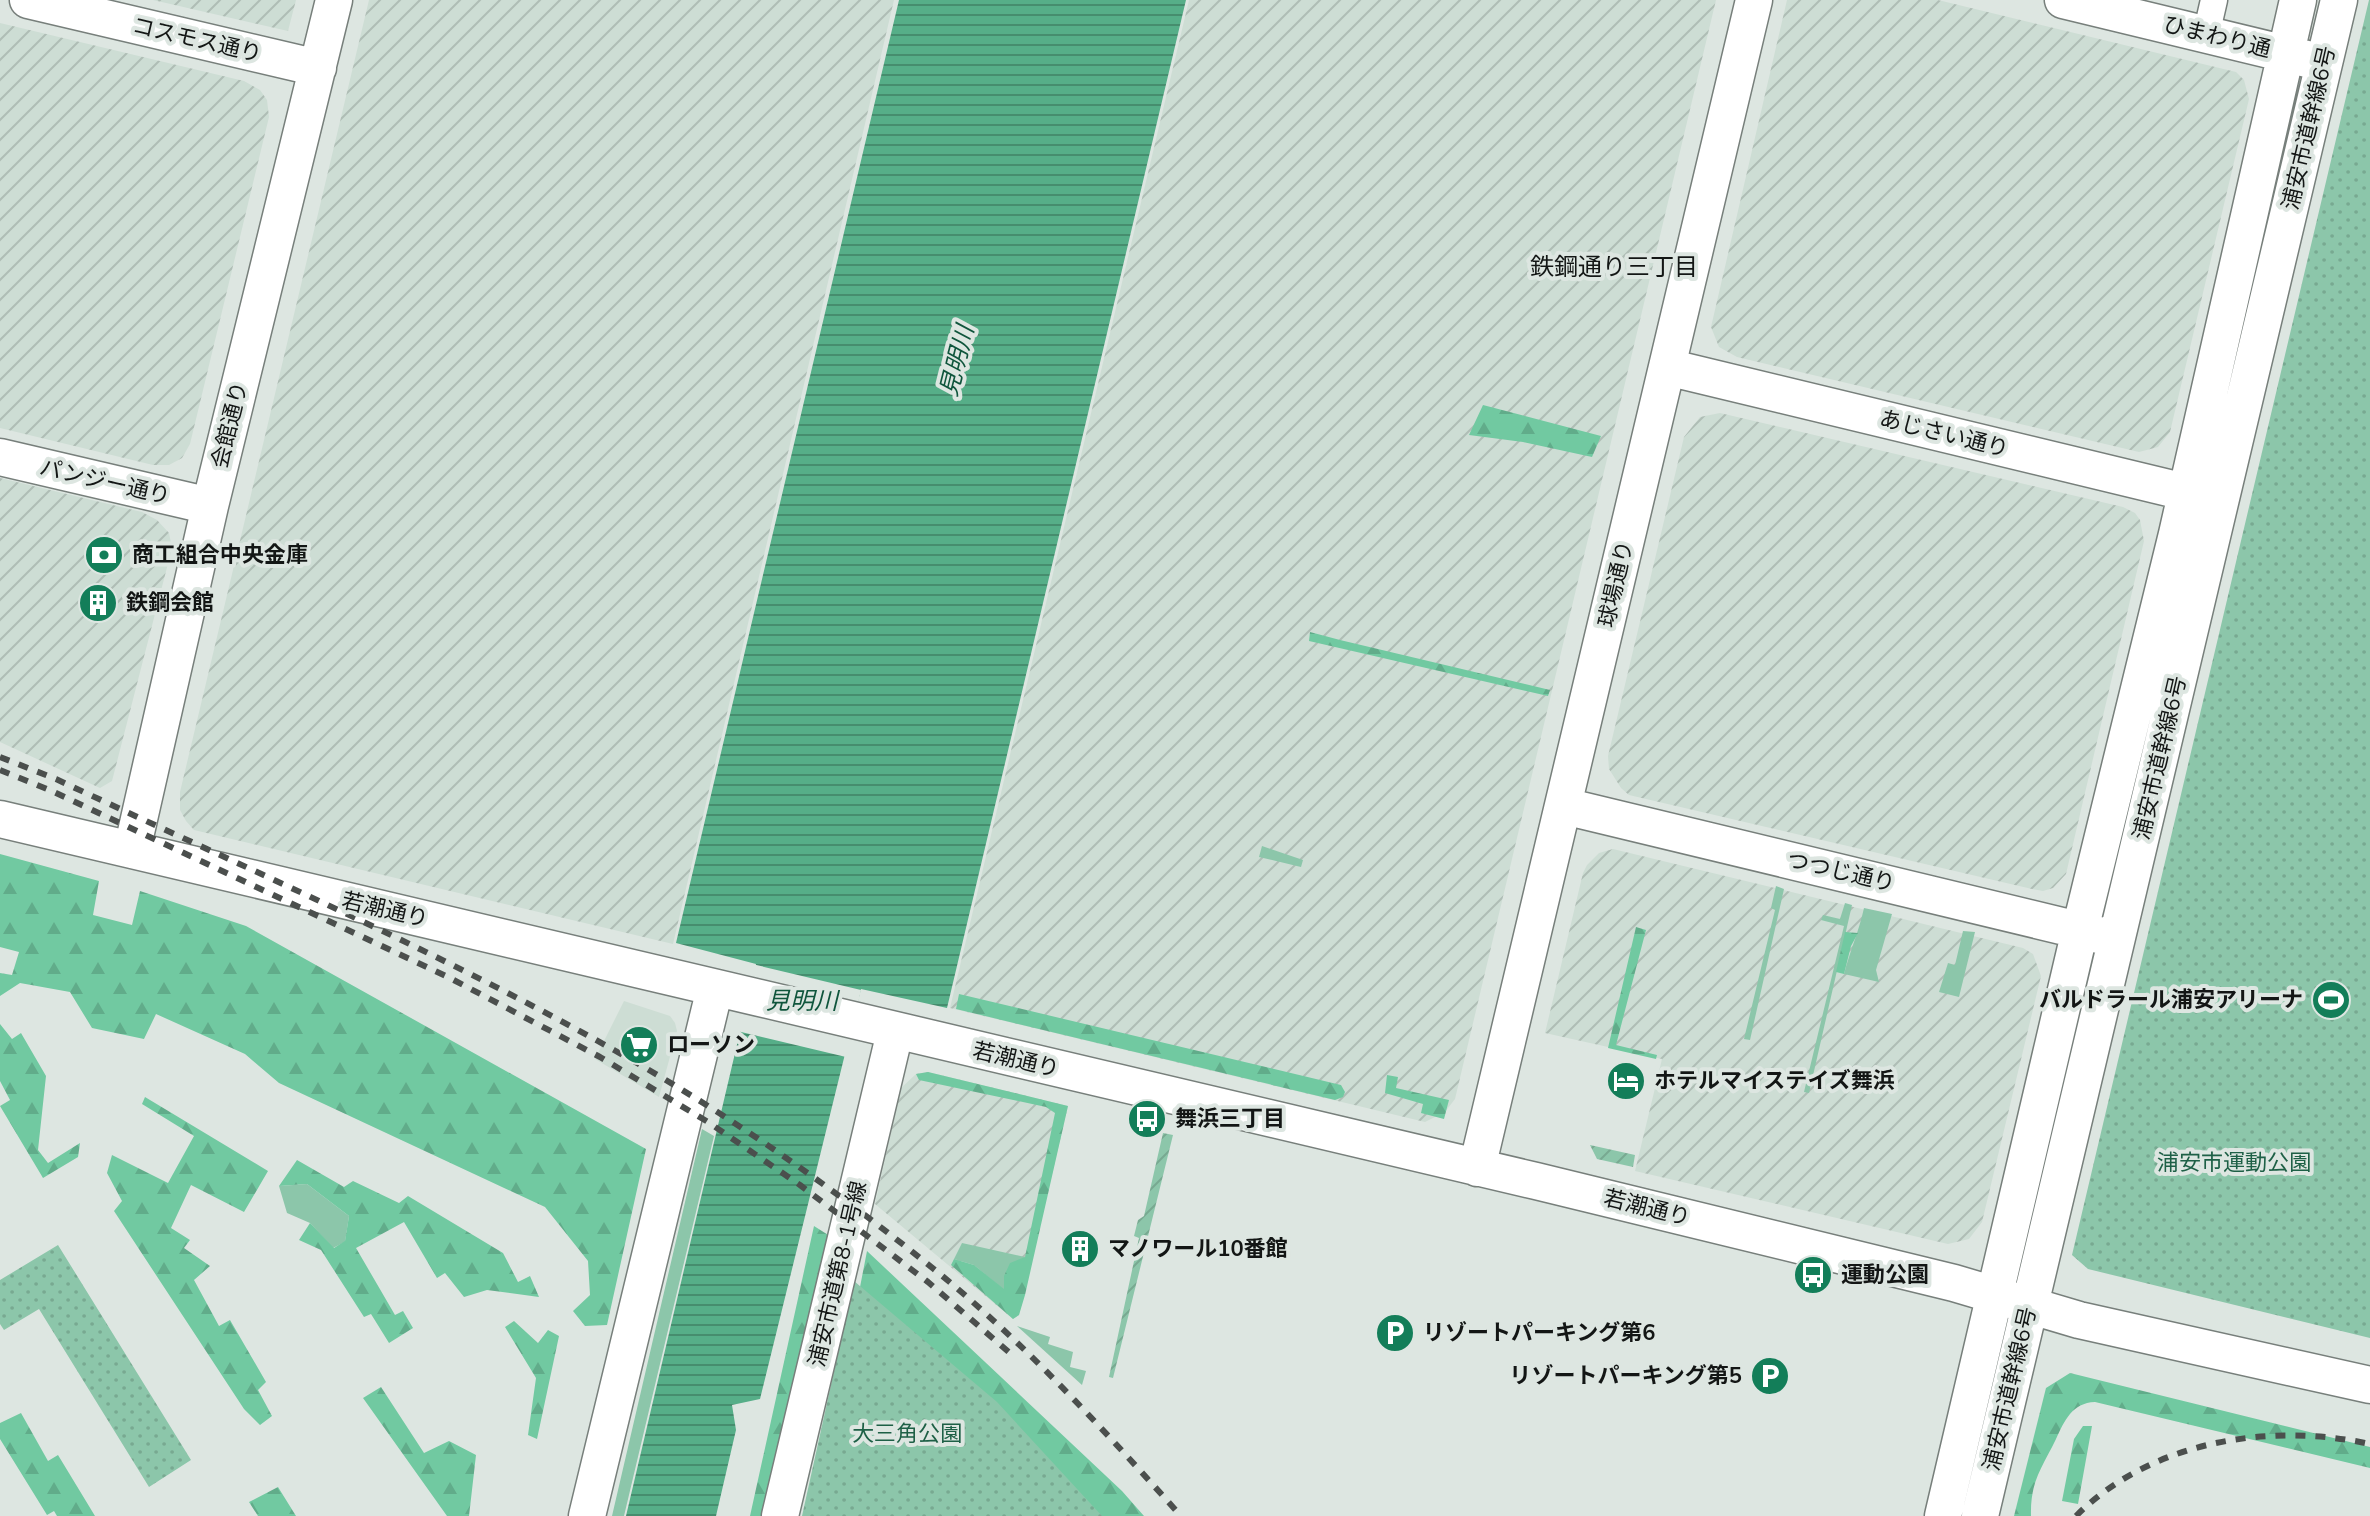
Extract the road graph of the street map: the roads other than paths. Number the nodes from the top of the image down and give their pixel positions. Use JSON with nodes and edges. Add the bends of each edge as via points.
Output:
{"nodes":[{"id":1,"x":28,"y":0,"type":"edge"},
{"id":2,"x":334,"y":0,"type":"edge"},
{"id":3,"x":1754,"y":0,"type":"edge"},
{"id":4,"x":2063,"y":0,"type":"edge"},
{"id":5,"x":2214,"y":0,"type":"edge"},
{"id":6,"x":2298,"y":0,"type":"edge"},
{"id":7,"x":2339,"y":0,"type":"edge"},
{"id":8,"x":2206,"y":35,"type":"junction"},
{"id":9,"x":2285,"y":54,"type":"junction"},
{"id":10,"x":2324,"y":63,"type":"junction"},
{"id":11,"x":318,"y":68,"type":"junction"},
{"id":12,"x":1667,"y":367,"type":"junction"},
{"id":13,"x":0,"y":457,"type":"edge"},
{"id":14,"x":2185,"y":492,"type":"junction"},
{"id":15,"x":2221,"y":500,"type":"junction"},
{"id":16,"x":210,"y":506,"type":"junction"},
{"id":17,"x":1564,"y":806,"type":"junction"},
{"id":18,"x":0,"y":819,"type":"edge"},
{"id":19,"x":132,"y":850,"type":"junction"},
{"id":20,"x":2080,"y":930,"type":"junction"},
{"id":21,"x":2118,"y":939,"type":"junction"},
{"id":22,"x":728,"y":992,"type":"junction"},
{"id":23,"x":895,"y":1032,"type":"junction"},
{"id":24,"x":1477,"y":1168,"type":"junction"},
{"id":25,"x":1994,"y":1296,"type":"junction"},
{"id":26,"x":2030,"y":1307,"type":"junction"},
{"id":27,"x":2370,"y":1385,"type":"edge"},
{"id":28,"x":587,"y":1516,"type":"edge"},
{"id":29,"x":780,"y":1516,"type":"edge"},
{"id":30,"x":1943,"y":1516,"type":"edge"},
{"id":31,"x":1980,"y":1516,"type":"edge"}],
"edges":[{"from":1,"to":11,"type":"street","name":"コスモス通り"},
{"from":2,"to":11,"type":"street","name":"会館通り"},
{"from":3,"to":12,"type":"street","name":"球場通り"},
{"from":4,"to":8,"type":"street","name":"ひまわり通"},
{"from":5,"to":8,"type":"street"},
{"from":6,"to":9,"type":"street","name":"浦安市道幹線6号"},
{"from":7,"to":10,"type":"street","name":"浦安市道幹線6号"},
{"from":8,"to":9,"type":"street","name":"ひまわり通"},
{"from":9,"to":10,"type":"street","name":"ひまわり通"},
{"from":9,"to":14,"type":"street","name":"浦安市道幹線6号"},
{"from":10,"to":15,"type":"street","name":"浦安市道幹線6号"},
{"from":11,"to":16,"type":"street","name":"会館通り"},
{"from":12,"to":14,"type":"street","name":"あじさい通り"},
{"from":12,"to":17,"type":"street","name":"球場通り"},
{"from":13,"to":16,"type":"street","name":"パンジー通り"},
{"from":14,"to":15,"type":"street","name":"あじさい通り"},
{"from":14,"to":20,"type":"street","name":"浦安市道幹線6号"},
{"from":15,"to":21,"type":"street","name":"浦安市道幹線6号"},
{"from":16,"to":19,"type":"street","name":"会館通り"},
{"from":17,"to":20,"type":"street","name":"つつじ通り"},
{"from":17,"to":24,"type":"street","name":"球場通り"},
{"from":18,"to":19,"type":"street","name":"若潮通り"},
{"from":19,"to":22,"type":"street","name":"若潮通り"},
{"from":20,"to":21,"type":"street","name":"つつじ通り"},
{"from":20,"to":25,"type":"street","name":"浦安市道幹線6号"},
{"from":21,"to":26,"type":"street","name":"浦安市道幹線6号"},
{"from":22,"to":23,"type":"street","name":"若潮通り"},
{"from":22,"to":28,"type":"street"},
{"from":23,"to":24,"type":"street","name":"若潮通り"},
{"from":23,"to":29,"type":"street","name":"浦安市道第8-1号線"},
{"from":24,"to":25,"type":"street","name":"若潮通り"},
{"from":25,"to":26,"type":"street","name":"若潮通り"},
{"from":25,"to":30,"type":"street","name":"浦安市道幹線6号"},
{"from":26,"to":27,"type":"street","name":"若潮通り"},
{"from":26,"to":31,"type":"street","name":"浦安市道幹線6号"}]}
